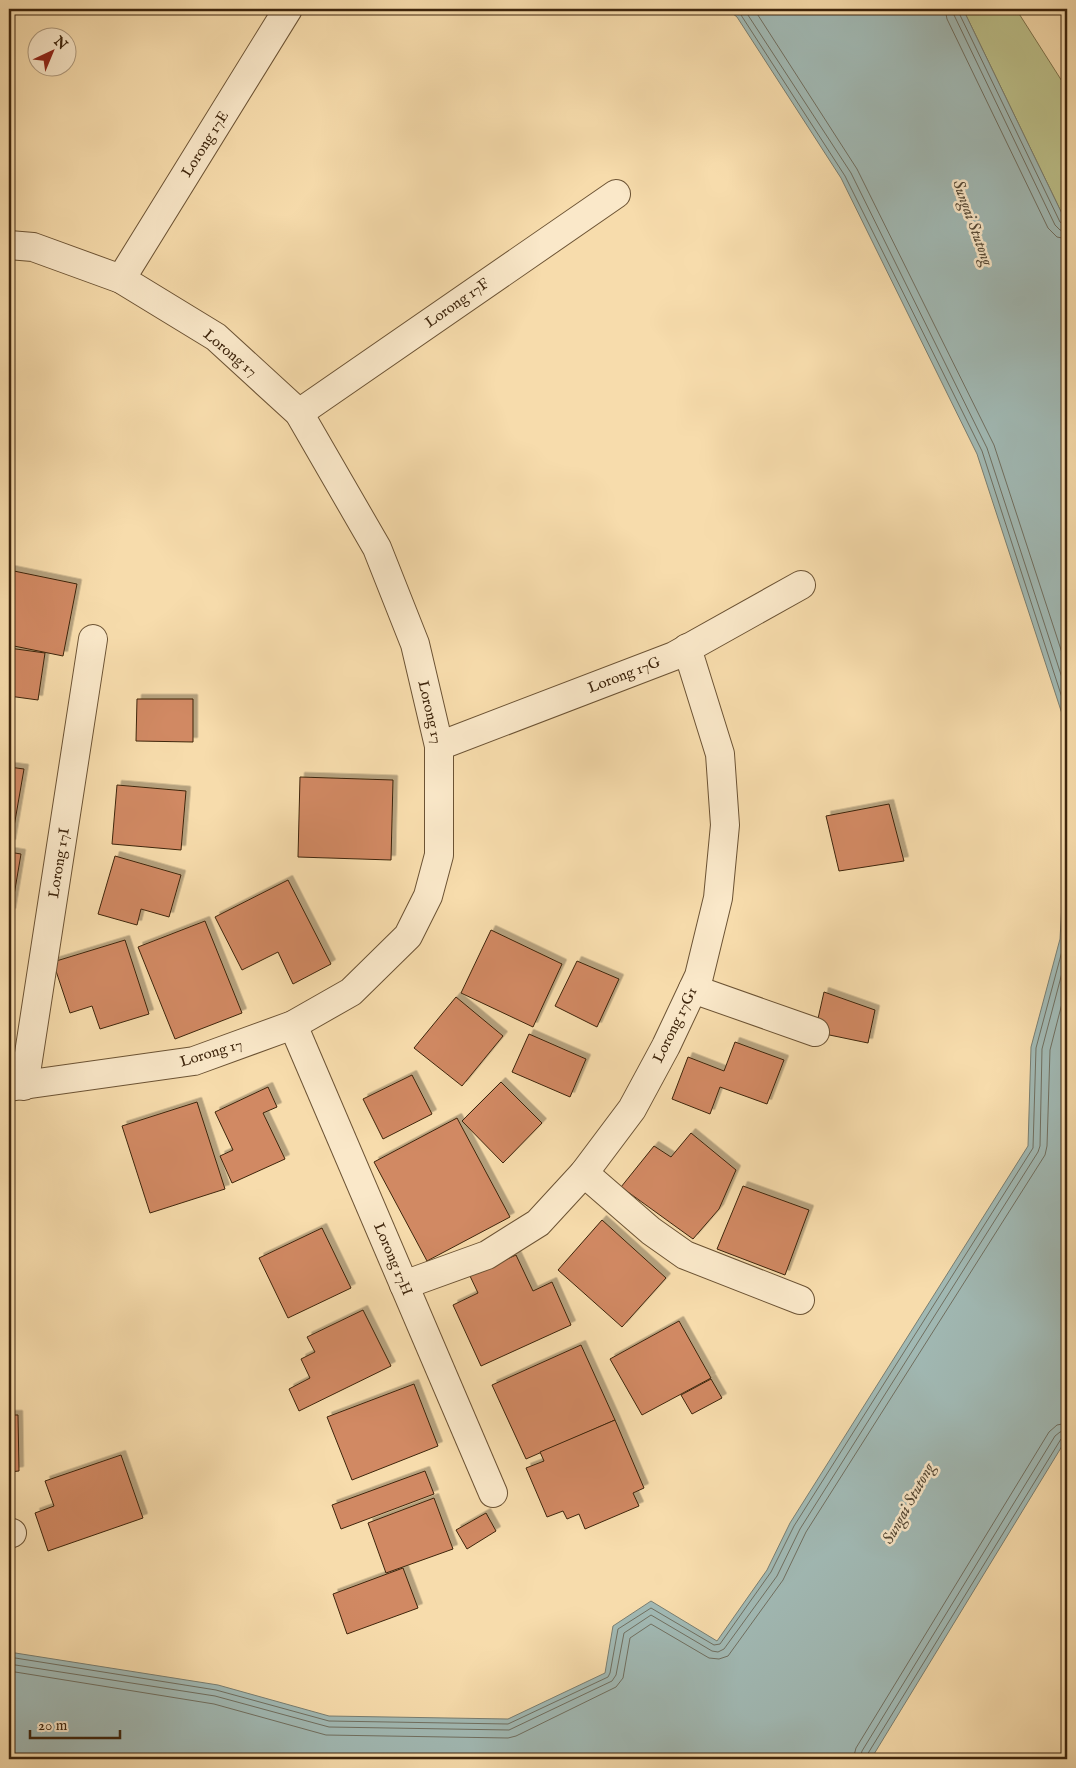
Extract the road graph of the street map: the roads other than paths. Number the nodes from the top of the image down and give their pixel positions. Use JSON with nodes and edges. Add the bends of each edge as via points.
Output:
{"nodes":[{"id":1,"x":288,"y":9,"type":"edge"},
{"id":2,"x":616,"y":194,"type":"dead end"},
{"id":3,"x":9,"y":245,"type":"edge"},
{"id":4,"x":121,"y":279,"type":"junction"},
{"id":5,"x":299,"y":413,"type":"junction"},
{"id":6,"x":801,"y":585,"type":"dead end"},
{"id":7,"x":93,"y":639,"type":"dead end"},
{"id":8,"x":687,"y":648,"type":"junction"},
{"id":9,"x":439,"y":746,"type":"junction"},
{"id":10,"x":693,"y":989,"type":"junction"},
{"id":11,"x":293,"y":1025,"type":"junction"},
{"id":12,"x":815,"y":1032,"type":"dead end"},
{"id":13,"x":16,"y":1087,"type":"edge"},
{"id":14,"x":584,"y":1173,"type":"junction"},
{"id":15,"x":404,"y":1285,"type":"junction"},
{"id":16,"x":800,"y":1300,"type":"dead end"},
{"id":17,"x":494,"y":1493,"type":"dead end"}],
"edges":[{"from":1,"to":4,"type":"street","name":"Lorong 17E"},
{"from":2,"to":5,"type":"street","name":"Lorong 17F"},
{"from":3,"to":4,"type":"street","name":"Lorong 17","via":[[33,247]]},
{"from":4,"to":5,"type":"street","name":"Lorong 17","via":[[216,337]]},
{"from":5,"to":9,"type":"street","name":"Lorong 17","via":[[377,548],[415,644]]},
{"from":6,"to":8,"type":"street","name":"Lorong 17G"},
{"from":7,"to":13,"type":"street","name":"Lorong 17I"},
{"from":8,"to":9,"type":"street","name":"Lorong 17G","via":[[674,656]]},
{"from":8,"to":10,"type":"street","name":"Lorong 17G1","via":[[720,754],[725,825],[718,898],[700,976]]},
{"from":9,"to":11,"type":"street","name":"Lorong 17","via":[[439,855],[428,896],[408,936],[351,992]]},
{"from":10,"to":12,"type":"street"},
{"from":10,"to":14,"type":"street","name":"Lorong 17G1","via":[[632,1109]]},
{"from":11,"to":13,"type":"street","name":"Lorong 17","via":[[194,1062]]},
{"from":11,"to":15,"type":"street","name":"Lorong 17H"},
{"from":14,"to":15,"type":"street","name":"Lorong 17G1","via":[[538,1223],[487,1255]]},
{"from":14,"to":16,"type":"street","via":[[684,1255]]},
{"from":15,"to":17,"type":"street","name":"Lorong 17H"}]}
